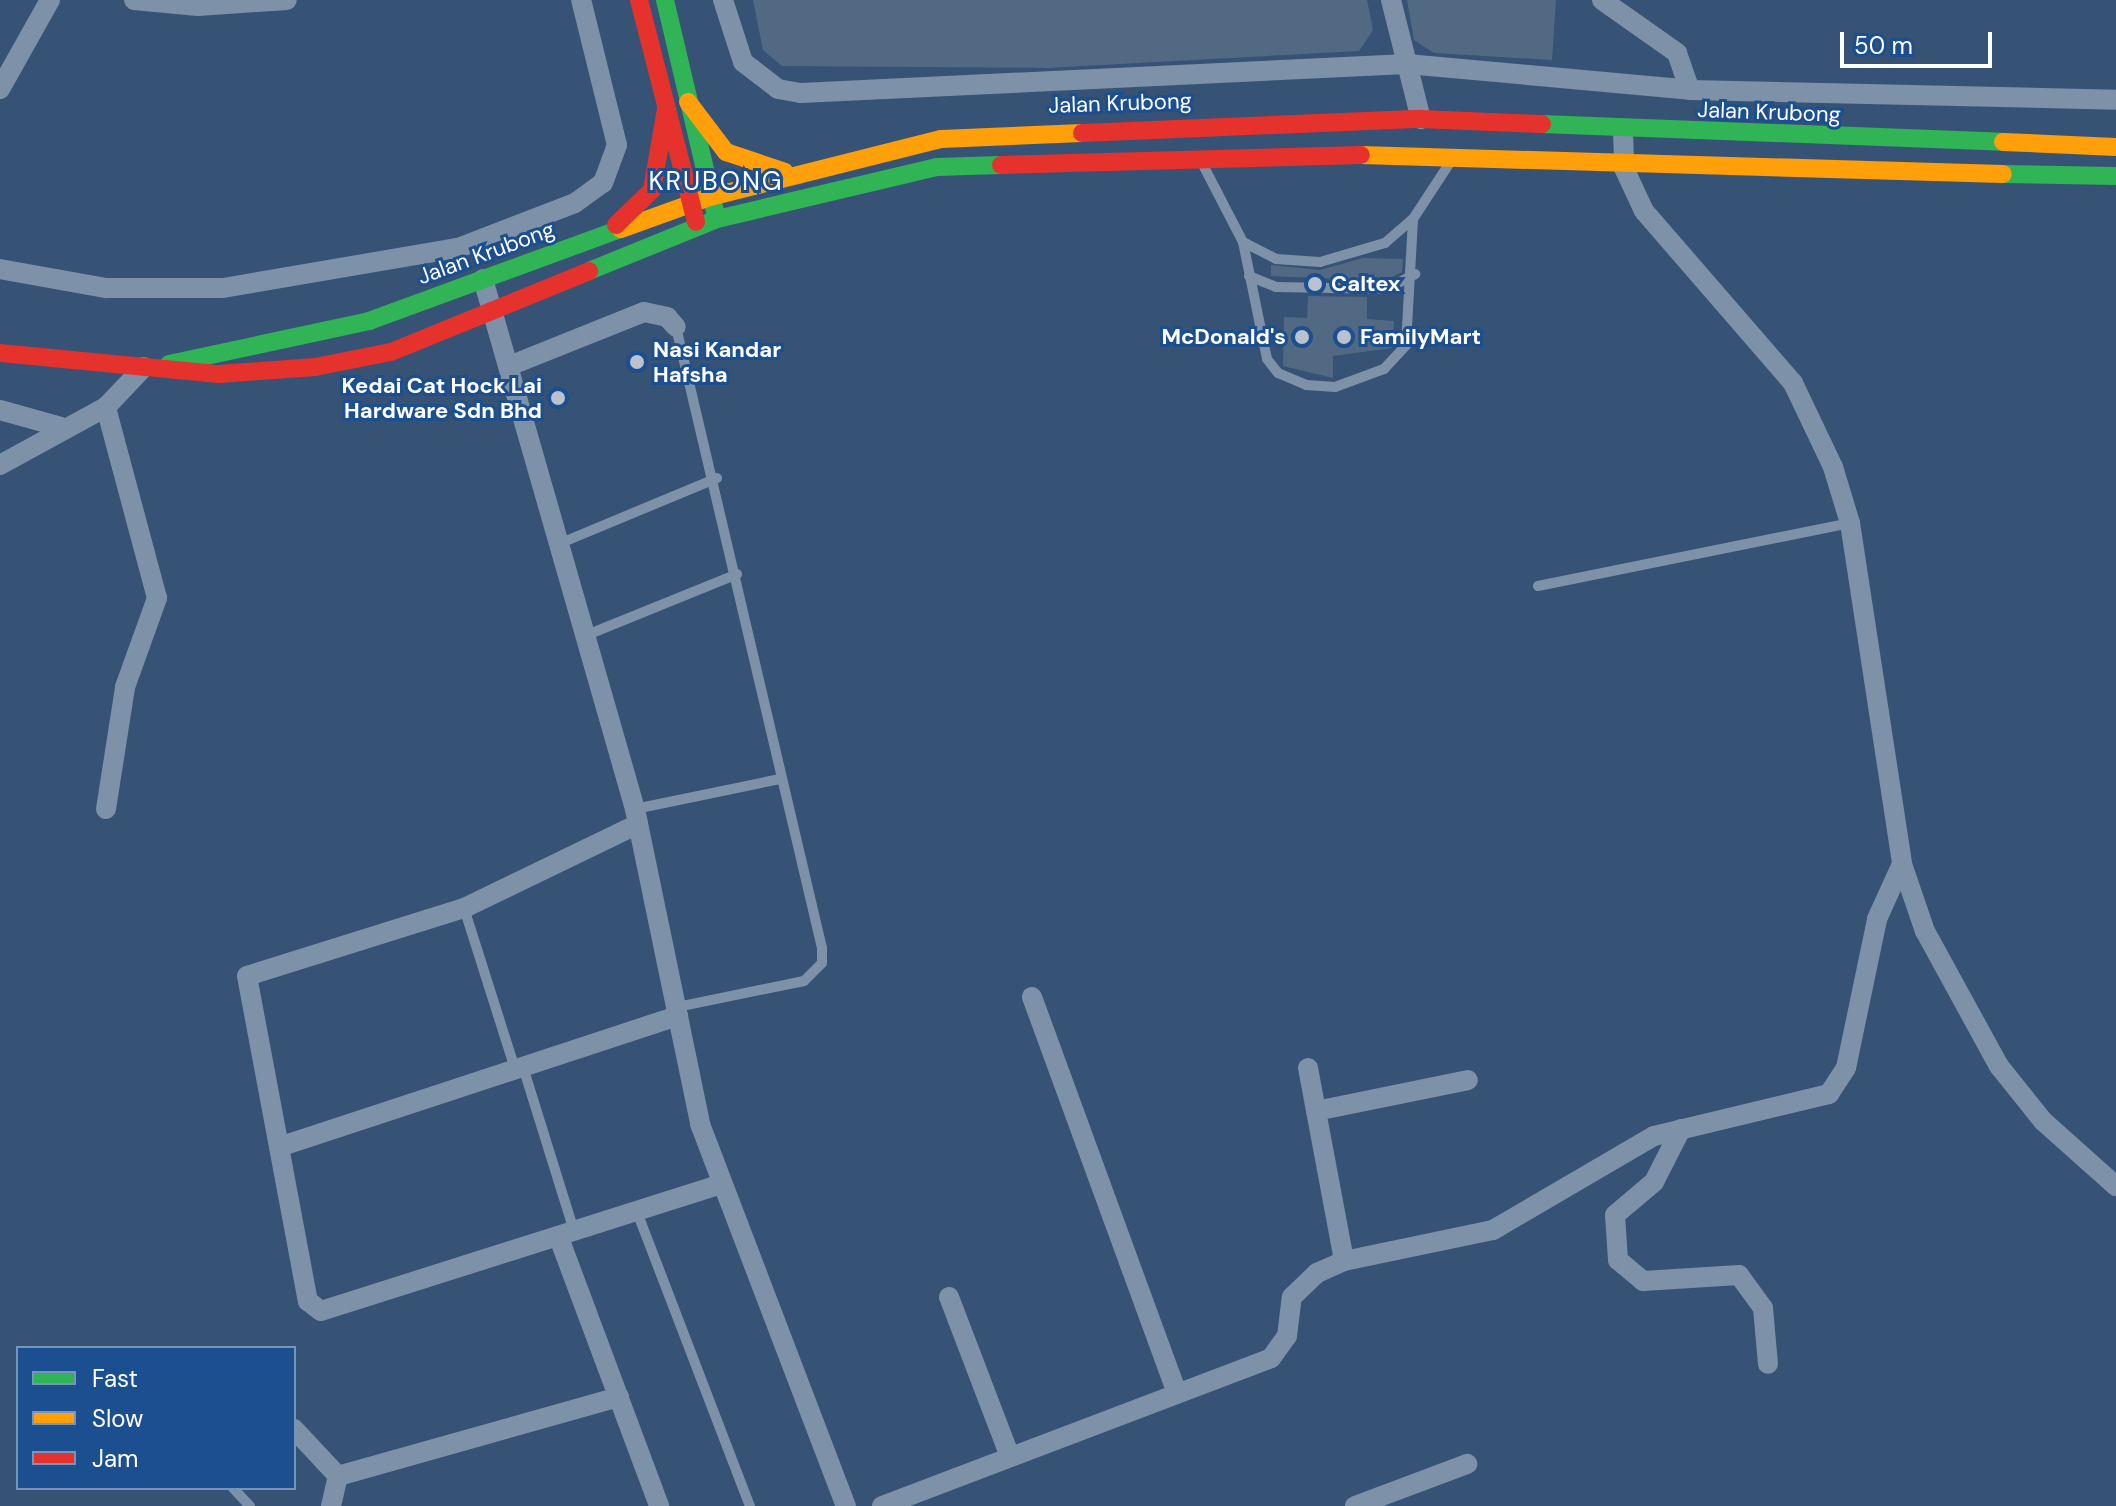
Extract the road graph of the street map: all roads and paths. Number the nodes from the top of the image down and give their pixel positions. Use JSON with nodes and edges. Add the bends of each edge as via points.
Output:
{"nodes":[{"id":1,"x":50,"y":0,"type":"edge"},
{"id":2,"x":134,"y":0,"type":"edge"},
{"id":3,"x":287,"y":0,"type":"edge"},
{"id":4,"x":581,"y":0,"type":"edge"},
{"id":5,"x":639,"y":0,"type":"edge"},
{"id":6,"x":665,"y":0,"type":"edge"},
{"id":7,"x":723,"y":0,"type":"edge"},
{"id":8,"x":1391,"y":0,"type":"edge"},
{"id":9,"x":1602,"y":0,"type":"edge"},
{"id":10,"x":1407,"y":64,"type":"junction"},
{"id":11,"x":0,"y":89,"type":"edge"},
{"id":12,"x":1690,"y":90,"type":"junction"},
{"id":13,"x":2116,"y":100,"type":"edge"},
{"id":14,"x":688,"y":102,"type":"junction"},
{"id":15,"x":666,"y":109,"type":"junction"},
{"id":16,"x":1421,"y":119,"type":"junction"},
{"id":17,"x":1623,"y":132,"type":"junction"},
{"id":18,"x":2116,"y":147,"type":"edge"},
{"id":19,"x":1454,"y":155,"type":"junction"},
{"id":20,"x":1201,"y":160,"type":"junction"},
{"id":21,"x":1624,"y":168,"type":"junction"},
{"id":22,"x":791,"y":173,"type":"junction"},
{"id":23,"x":2116,"y":176,"type":"edge"},
{"id":24,"x":710,"y":197,"type":"junction"},
{"id":25,"x":692,"y":203,"type":"junction"},
{"id":26,"x":717,"y":219,"type":"junction"},
{"id":27,"x":1413,"y":219,"type":"junction"},
{"id":28,"x":697,"y":226,"type":"junction"},
{"id":29,"x":605,"y":234,"type":"junction"},
{"id":30,"x":1243,"y":242,"type":"junction"},
{"id":31,"x":0,"y":269,"type":"edge"},
{"id":32,"x":1415,"y":274,"type":"junction"},
{"id":33,"x":1249,"y":276,"type":"junction"},
{"id":34,"x":483,"y":279,"type":"junction"},
{"id":35,"x":492,"y":309,"type":"junction"},
{"id":36,"x":676,"y":327,"type":"joint"},
{"id":37,"x":0,"y":353,"type":"edge"},
{"id":38,"x":509,"y":366,"type":"junction"},
{"id":39,"x":152,"y":367,"type":"junction"},
{"id":40,"x":106,"y":407,"type":"junction"},
{"id":41,"x":0,"y":410,"type":"edge"},
{"id":42,"x":61,"y":427,"type":"junction"},
{"id":43,"x":0,"y":465,"type":"edge"},
{"id":44,"x":717,"y":478,"type":"junction"},
{"id":45,"x":1850,"y":523,"type":"junction"},
{"id":46,"x":561,"y":543,"type":"junction"},
{"id":47,"x":737,"y":574,"type":"junction"},
{"id":48,"x":1538,"y":586,"type":"dead end"},
{"id":49,"x":587,"y":635,"type":"junction"},
{"id":50,"x":780,"y":779,"type":"junction"},
{"id":51,"x":106,"y":809,"type":"dead end"},
{"id":52,"x":637,"y":817,"type":"junction"},
{"id":53,"x":1902,"y":864,"type":"junction"},
{"id":54,"x":464,"y":908,"type":"junction"},
{"id":55,"x":1032,"y":997,"type":"dead end"},
{"id":56,"x":678,"y":1011,"type":"junction"},
{"id":57,"x":519,"y":1068,"type":"junction"},
{"id":58,"x":1308,"y":1068,"type":"dead end"},
{"id":59,"x":1468,"y":1080,"type":"dead end"},
{"id":60,"x":1316,"y":1111,"type":"junction"},
{"id":61,"x":1681,"y":1129,"type":"junction"},
{"id":62,"x":282,"y":1146,"type":"junction"},
{"id":63,"x":722,"y":1184,"type":"junction"},
{"id":64,"x":2116,"y":1186,"type":"edge"},
{"id":65,"x":637,"y":1212,"type":"junction"},
{"id":66,"x":567,"y":1236,"type":"junction"},
{"id":67,"x":1344,"y":1261,"type":"junction"},
{"id":68,"x":949,"y":1297,"type":"dead end"},
{"id":69,"x":1768,"y":1364,"type":"dead end"},
{"id":70,"x":1177,"y":1393,"type":"junction"},
{"id":71,"x":619,"y":1397,"type":"junction"},
{"id":72,"x":296,"y":1431,"type":"edge"},
{"id":73,"x":1010,"y":1457,"type":"junction"},
{"id":74,"x":1467,"y":1464,"type":"dead end"},
{"id":75,"x":338,"y":1476,"type":"junction"},
{"id":76,"x":235,"y":1490,"type":"edge"},
{"id":77,"x":842,"y":1505,"type":"edge"},
{"id":78,"x":250,"y":1506,"type":"edge"},
{"id":79,"x":331,"y":1506,"type":"edge"},
{"id":80,"x":659,"y":1506,"type":"edge"},
{"id":81,"x":750,"y":1506,"type":"edge"},
{"id":82,"x":882,"y":1506,"type":"edge"},
{"id":83,"x":1355,"y":1506,"type":"edge"}],
"edges":[{"from":1,"to":11,"type":"street"},
{"from":2,"to":3,"type":"street","via":[[198,6]]},
{"from":4,"to":31,"type":"street","via":[[617,145],[603,183],[575,203],[458,248],[223,288],[106,288]]},
{"from":5,"to":15,"type":"main road"},
{"from":6,"to":14,"type":"main road"},
{"from":7,"to":10,"type":"street","via":[[743,62],[778,89],[801,93]]},
{"from":8,"to":10,"type":"street"},
{"from":9,"to":12,"type":"street","via":[[1677,53]]},
{"from":10,"to":12,"type":"street"},
{"from":10,"to":16,"type":"street"},
{"from":12,"to":13,"type":"street"},
{"from":14,"to":22,"type":"main road","via":[[726,152]]},
{"from":14,"to":24,"type":"main road"},
{"from":15,"to":25,"type":"main road"},
{"from":15,"to":29,"type":"main road","via":[[652,190]]},
{"from":16,"to":17,"type":"main road","name":"Jalan Krubong"},
{"from":16,"to":22,"type":"main road","name":"Jalan Krubong","via":[[1017,130],[941,139]]},
{"from":17,"to":18,"type":"main road","name":"Jalan Krubong"},
{"from":17,"to":21,"type":"street"},
{"from":19,"to":20,"type":"main road","name":"Jalan Krubong"},
{"from":19,"to":21,"type":"main road","name":"Jalan Krubong"},
{"from":19,"to":27,"type":"lane"},
{"from":20,"to":26,"type":"main road","name":"Jalan Krubong","via":[[937,167]]},
{"from":20,"to":30,"type":"lane"},
{"from":21,"to":23,"type":"main road","name":"Jalan Krubong"},
{"from":21,"to":45,"type":"street","via":[[1644,211],[1793,383],[1833,467]]},
{"from":22,"to":24,"type":"main road","name":"Jalan Krubong"},
{"from":24,"to":25,"type":"main road","name":"Jalan Krubong"},
{"from":24,"to":26,"type":"main road"},
{"from":25,"to":28,"type":"main road"},
{"from":25,"to":29,"type":"main road","name":"Jalan Krubong"},
{"from":26,"to":28,"type":"main road","name":"Jalan Krubong"},
{"from":27,"to":30,"type":"lane","via":[[1385,243],[1320,262],[1276,259]]},
{"from":27,"to":32,"type":"lane"},
{"from":28,"to":35,"type":"main road","name":"Jalan Krubong"},
{"from":29,"to":34,"type":"main road","name":"Jalan Krubong"},
{"from":30,"to":33,"type":"lane"},
{"from":32,"to":33,"type":"lane","via":[[1386,289],[1276,287]]},
{"from":32,"to":33,"type":"lane","via":[[1406,345],[1384,369],[1335,387],[1306,385],[1278,373],[1267,359]]},
{"from":34,"to":35,"type":"street"},
{"from":34,"to":39,"type":"main road","name":"Jalan Krubong","via":[[369,321],[217,348]]},
{"from":35,"to":38,"type":"street"},
{"from":35,"to":39,"type":"main road","name":"Jalan Krubong","via":[[391,352],[315,367],[219,374]]},
{"from":36,"to":38,"type":"street","via":[[667,317],[644,312]]},
{"from":36,"to":44,"type":"lane"},
{"from":37,"to":39,"type":"main road","name":"Jalan Krubong"},
{"from":38,"to":46,"type":"street"},
{"from":39,"to":40,"type":"street"},
{"from":40,"to":42,"type":"street"},
{"from":40,"to":51,"type":"street","via":[[157,598],[125,687]]},
{"from":41,"to":42,"type":"street"},
{"from":42,"to":43,"type":"street"},
{"from":44,"to":46,"type":"lane"},
{"from":44,"to":47,"type":"lane"},
{"from":45,"to":48,"type":"lane"},
{"from":45,"to":53,"type":"street"},
{"from":46,"to":49,"type":"street"},
{"from":47,"to":49,"type":"lane"},
{"from":47,"to":50,"type":"lane"},
{"from":49,"to":52,"type":"street"},
{"from":50,"to":52,"type":"lane"},
{"from":50,"to":56,"type":"lane","via":[[822,963],[804,981]]},
{"from":52,"to":54,"type":"street"},
{"from":52,"to":56,"type":"street"},
{"from":53,"to":61,"type":"street","via":[[1877,919],[1846,1068],[1829,1094]]},
{"from":53,"to":64,"type":"street","via":[[1960,1005],[1999,1066],[2043,1121]]},
{"from":54,"to":57,"type":"lane"},
{"from":54,"to":62,"type":"street","via":[[247,976]]},
{"from":55,"to":70,"type":"street"},
{"from":56,"to":57,"type":"street"},
{"from":56,"to":63,"type":"street","via":[[700,1124]]},
{"from":57,"to":62,"type":"street"},
{"from":57,"to":66,"type":"lane"},
{"from":58,"to":60,"type":"street"},
{"from":59,"to":60,"type":"street"},
{"from":60,"to":67,"type":"street"},
{"from":61,"to":67,"type":"street","via":[[1616,1155],[1517,1221]]},
{"from":61,"to":69,"type":"street","via":[[1654,1182],[1615,1215],[1618,1260],[1643,1281],[1727,1273],[1751,1283],[1763,1308]]},
{"from":62,"to":66,"type":"street","via":[[308,1301],[321,1311]]},
{"from":63,"to":65,"type":"street"},
{"from":63,"to":77,"type":"street"},
{"from":65,"to":66,"type":"street"},
{"from":65,"to":81,"type":"lane"},
{"from":66,"to":71,"type":"street"},
{"from":67,"to":70,"type":"street","via":[[1317,1273],[1292,1297],[1287,1336],[1271,1358]]},
{"from":68,"to":73,"type":"street"},
{"from":70,"to":73,"type":"street"},
{"from":71,"to":75,"type":"street"},
{"from":71,"to":80,"type":"street"},
{"from":72,"to":75,"type":"street"},
{"from":73,"to":82,"type":"street"},
{"from":74,"to":83,"type":"street"},
{"from":75,"to":79,"type":"street"},
{"from":76,"to":78,"type":"lane"}]}
